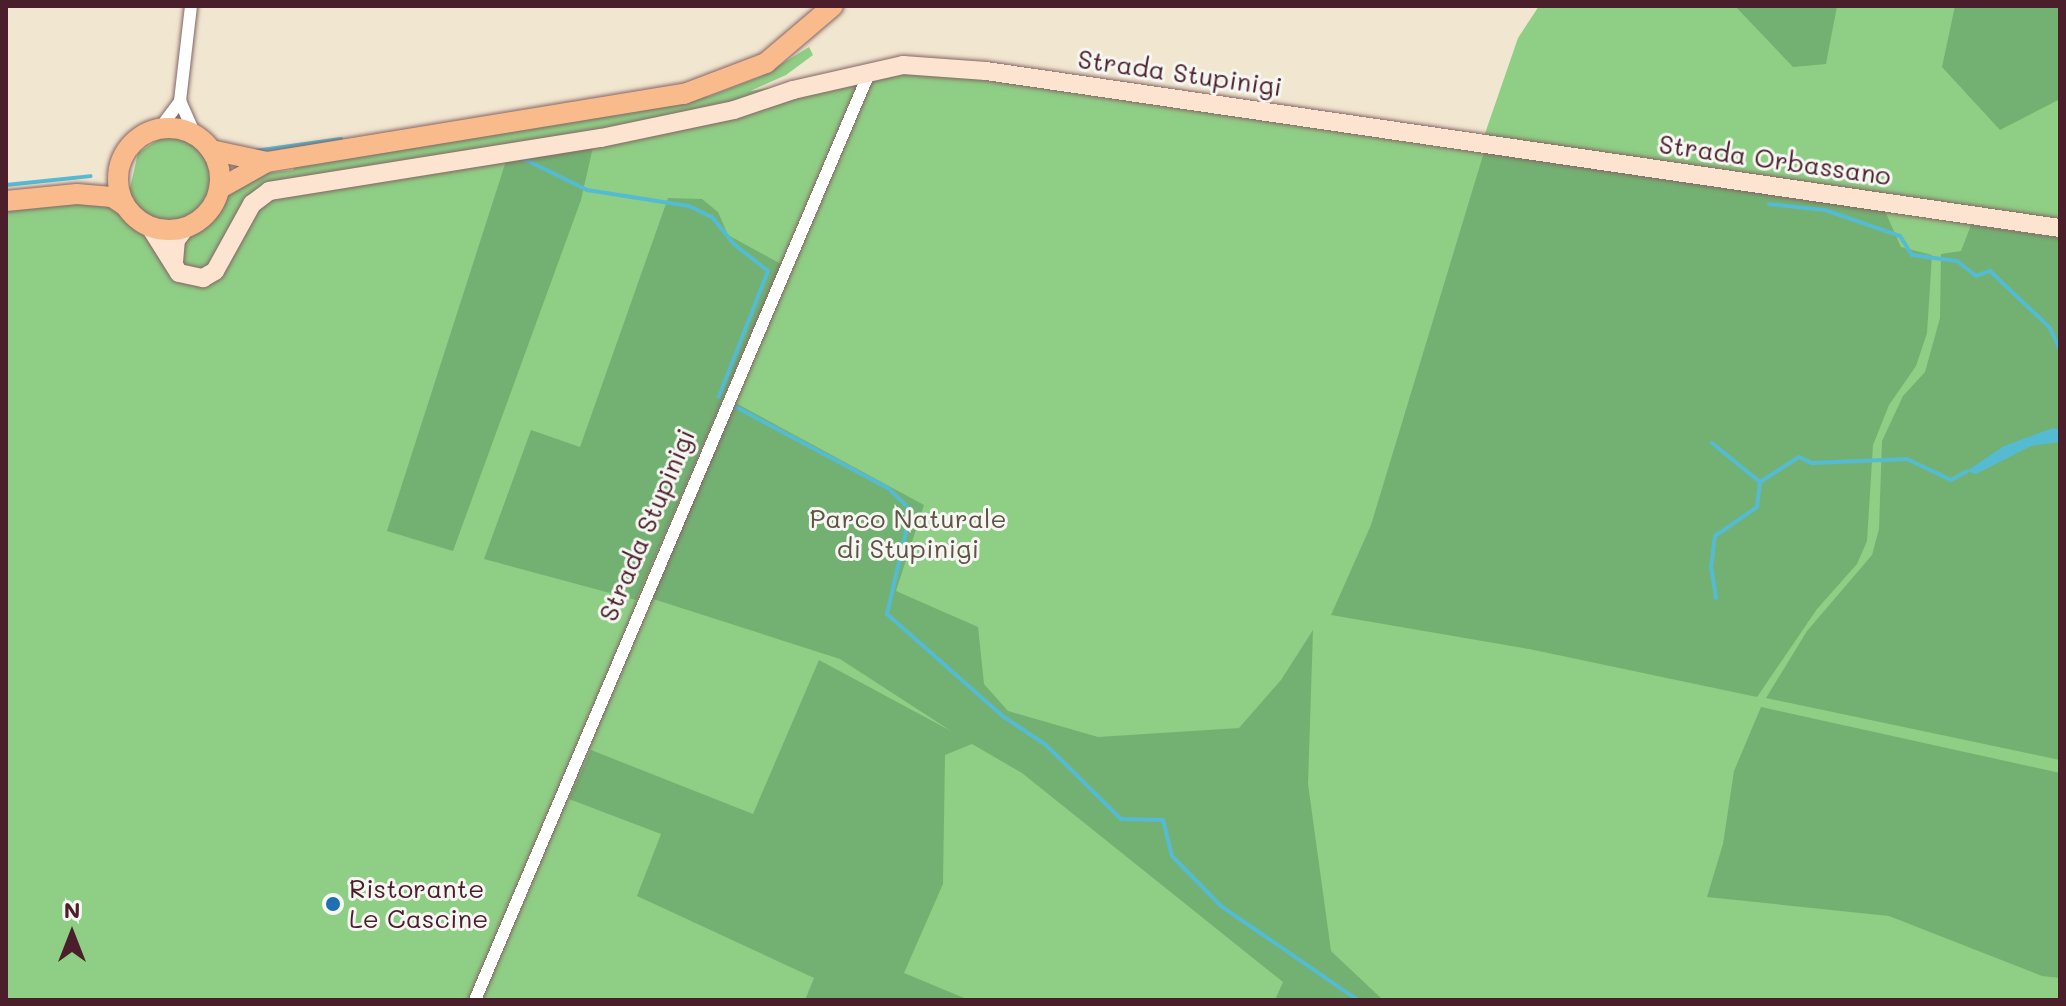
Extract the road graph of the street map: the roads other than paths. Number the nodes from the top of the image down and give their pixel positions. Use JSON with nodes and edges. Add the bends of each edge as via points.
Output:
{"nodes":[{"id":1,"x":191,"y":6,"type":"edge"},
{"id":2,"x":833,"y":6,"type":"edge"},
{"id":3,"x":870,"y":71,"type":"junction"},
{"id":4,"x":180,"y":101,"type":"junction"},
{"id":5,"x":160,"y":128,"type":"junction"},
{"id":6,"x":194,"y":133,"type":"junction"},
{"id":7,"x":1482,"y":144,"type":"joint"},
{"id":8,"x":211,"y":150,"type":"junction"},
{"id":9,"x":267,"y":162,"type":"junction"},
{"id":10,"x":117,"y":172,"type":"junction"},
{"id":11,"x":219,"y":189,"type":"junction"},
{"id":12,"x":77,"y":194,"type":"junction"},
{"id":13,"x":6,"y":201,"type":"edge"},
{"id":14,"x":124,"y":205,"type":"junction"},
{"id":15,"x":150,"y":227,"type":"junction"},
{"id":16,"x":185,"y":228,"type":"junction"},
{"id":17,"x":2060,"y":228,"type":"edge"},
{"id":18,"x":174,"y":262,"type":"junction"},
{"id":19,"x":475,"y":1000,"type":"edge"}],
"edges":[{"from":1,"to":4,"type":"street"},
{"from":2,"to":9,"type":"main road","via":[[766,63],[684,94]]},
{"from":3,"to":7,"type":"main road","name":"Strada Stupinigi","via":[[903,65],[986,71]]},
{"from":3,"to":18,"type":"main road","name":"Strada Stupinigi","via":[[734,110],[601,138],[269,191],[252,204],[215,271],[191,279],[179,273]]},
{"from":3,"to":19,"type":"street","name":"Strada Stupinigi"},
{"from":4,"to":5,"type":"street"},
{"from":4,"to":6,"type":"street"},
{"from":5,"to":6,"type":"main road"},
{"from":5,"to":10,"type":"main road","via":[[131,143]]},
{"from":6,"to":8,"type":"main road"},
{"from":7,"to":17,"type":"main road","name":"Strada Orbassano"},
{"from":8,"to":9,"type":"main road"},
{"from":8,"to":11,"type":"main road"},
{"from":9,"to":11,"type":"main road"},
{"from":10,"to":12,"type":"main road"},
{"from":10,"to":14,"type":"main road"},
{"from":11,"to":16,"type":"main road","via":[[201,219]]},
{"from":12,"to":13,"type":"main road"},
{"from":12,"to":14,"type":"main road","via":[[112,197]]},
{"from":14,"to":15,"type":"main road"},
{"from":15,"to":16,"type":"main road"},
{"from":15,"to":18,"type":"main road"},
{"from":16,"to":18,"type":"main road","via":[[176,240]]}]}
